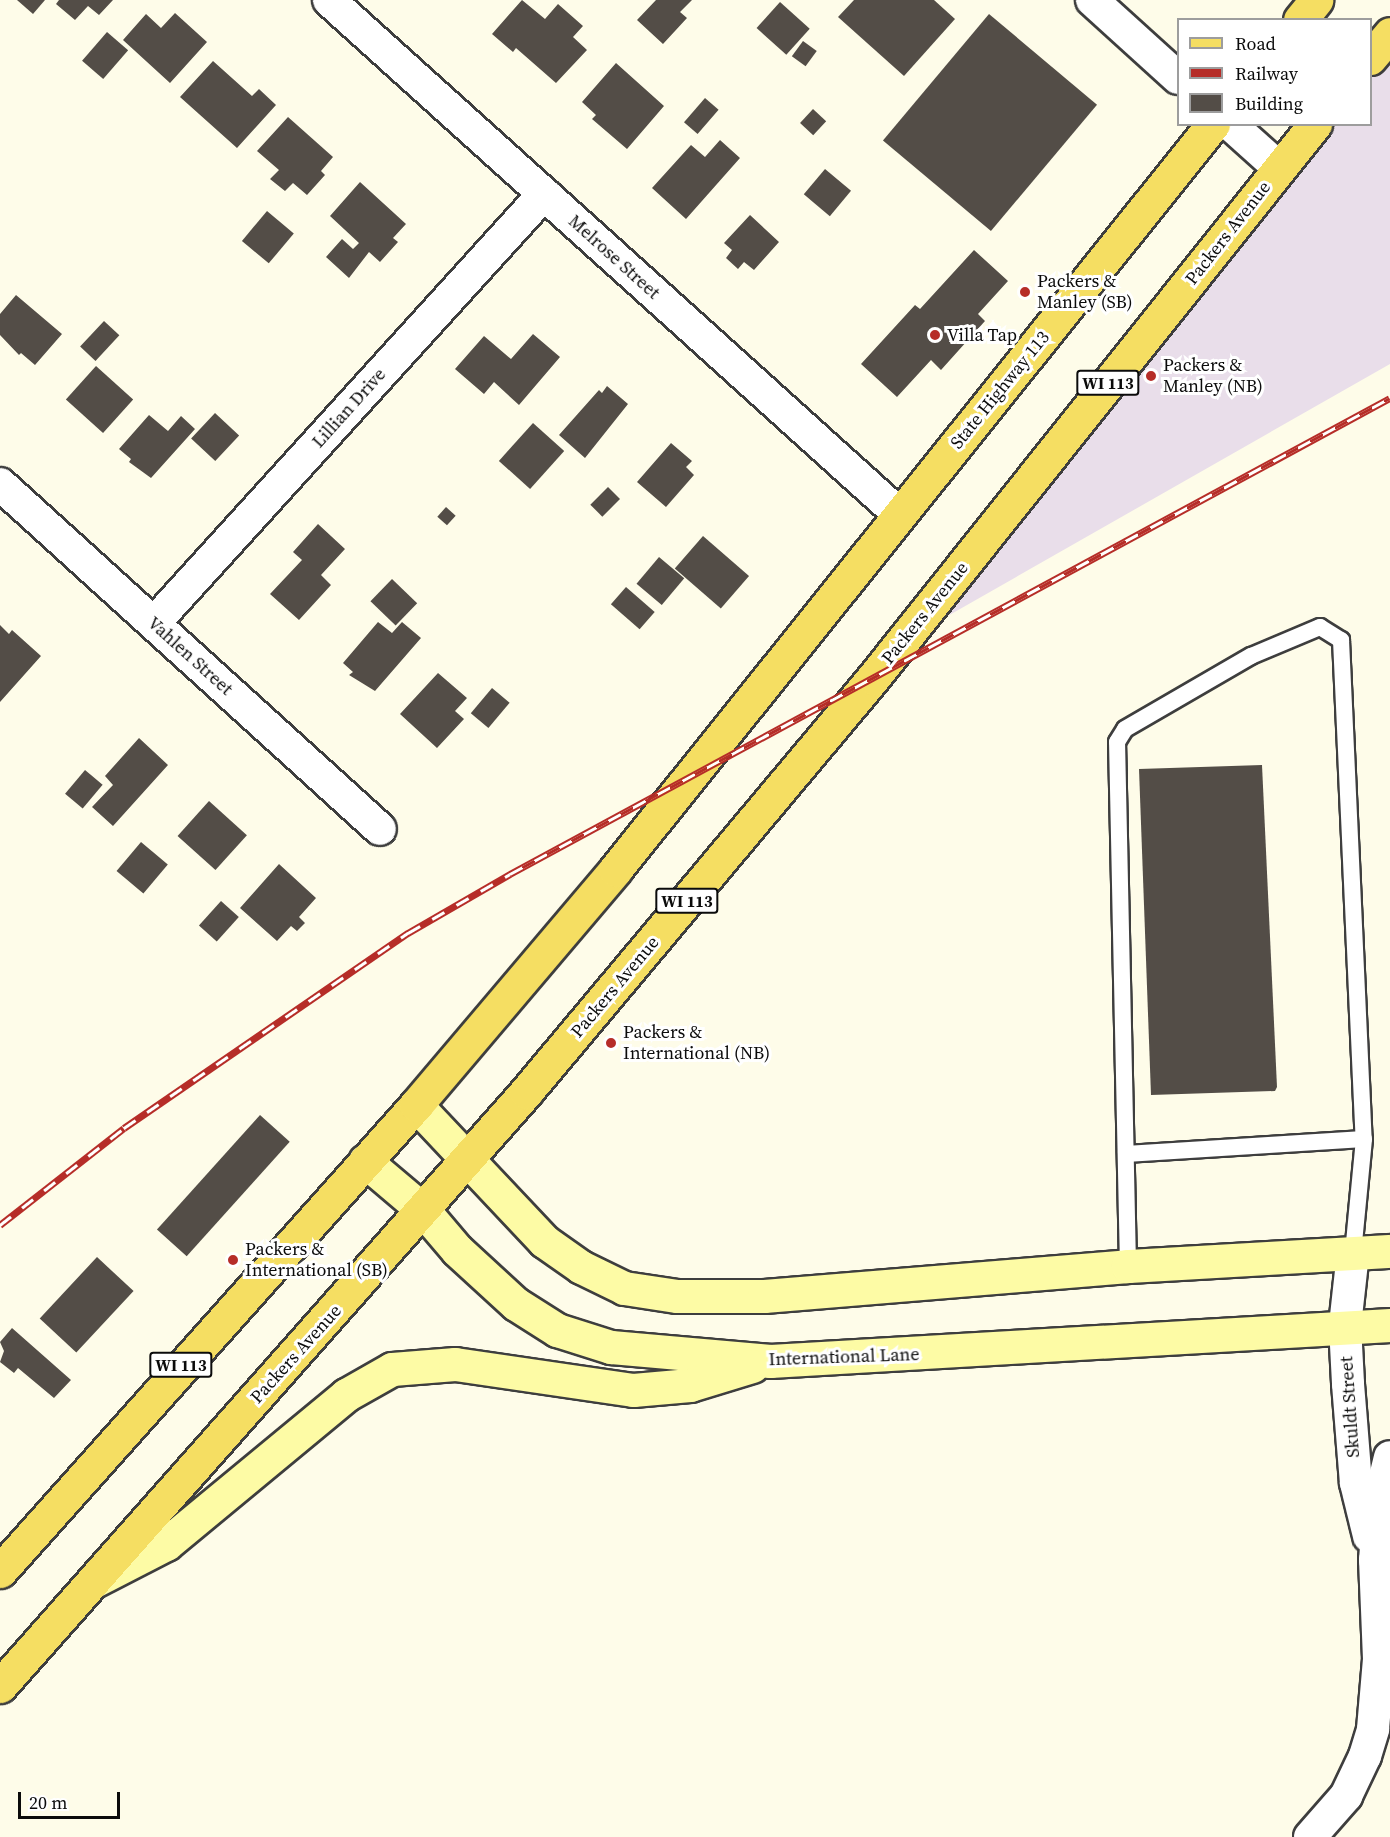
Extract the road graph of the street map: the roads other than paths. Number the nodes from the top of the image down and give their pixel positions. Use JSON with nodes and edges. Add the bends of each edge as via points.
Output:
{"nodes":[{"id":1,"x":329,"y":0,"type":"edge"},
{"id":2,"x":1092,"y":0,"type":"edge"},
{"id":3,"x":1316,"y":0,"type":"edge"},
{"id":4,"x":1302,"y":18,"type":"edge"},
{"id":5,"x":1390,"y":34,"type":"edge"},
{"id":6,"x":1372,"y":57,"type":"edge"},
{"id":7,"x":1177,"y":76,"type":"edge"},
{"id":8,"x":1211,"y":126,"type":"edge"},
{"id":9,"x":1232,"y":126,"type":"edge"},
{"id":10,"x":1313,"y":126,"type":"edge"},
{"id":11,"x":1279,"y":168,"type":"junction"},
{"id":12,"x":544,"y":194,"type":"junction"},
{"id":13,"x":0,"y":484,"type":"edge"},
{"id":14,"x":900,"y":515,"type":"junction"},
{"id":15,"x":154,"y":623,"type":"junction"},
{"id":16,"x":380,"y":829,"type":"dead end"},
{"id":17,"x":416,"y":1105,"type":"junction"},
{"id":18,"x":1364,"y":1139,"type":"junction"},
{"id":19,"x":1126,"y":1154,"type":"junction"},
{"id":20,"x":468,"y":1157,"type":"junction"},
{"id":21,"x":365,"y":1161,"type":"junction"},
{"id":22,"x":423,"y":1210,"type":"junction"},
{"id":23,"x":1390,"y":1251,"type":"edge"},
{"id":24,"x":1353,"y":1253,"type":"junction"},
{"id":25,"x":1128,"y":1266,"type":"junction"},
{"id":26,"x":1390,"y":1325,"type":"edge"},
{"id":27,"x":1345,"y":1326,"type":"junction"},
{"id":28,"x":770,"y":1361,"type":"junction"},
{"id":29,"x":1390,"y":1457,"type":"edge"},
{"id":30,"x":1375,"y":1560,"type":"junction"},
{"id":31,"x":0,"y":1571,"type":"edge"},
{"id":32,"x":93,"y":1581,"type":"junction"},
{"id":33,"x":0,"y":1686,"type":"edge"},
{"id":34,"x":1310,"y":1837,"type":"edge"}],
"edges":[{"from":1,"to":12,"type":"street","name":"Melrose Street"},
{"from":2,"to":7,"type":"street"},
{"from":3,"to":4,"type":"main road"},
{"from":5,"to":6,"type":"main road"},
{"from":8,"to":14,"type":"main road","name":"State Highway 113","number":"WI 113"},
{"from":9,"to":11,"type":"street"},
{"from":10,"to":11,"type":"main road","name":"Packers Avenue","number":"WI 113"},
{"from":11,"to":20,"type":"main road","name":"Packers Avenue","number":"WI 113","via":[[853,703]]},
{"from":12,"to":14,"type":"street","name":"Melrose Street"},
{"from":12,"to":15,"type":"street","name":"Lillian Drive"},
{"from":13,"to":15,"type":"street","name":"Vahlen Street"},
{"from":14,"to":17,"type":"main road","number":"WI 113","via":[[730,721],[615,870]]},
{"from":15,"to":16,"type":"street","name":"Vahlen Street"},
{"from":17,"to":20,"type":"main road"},
{"from":17,"to":21,"type":"main road","number":"WI 113"},
{"from":18,"to":19,"type":"lane"},
{"from":18,"to":19,"type":"lane","via":[[1341,640],[1320,627],[1251,656],[1125,729],[1117,742]]},
{"from":18,"to":24,"type":"lane"},
{"from":19,"to":25,"type":"lane"},
{"from":20,"to":22,"type":"main road","name":"Packers Avenue","number":"WI 113"},
{"from":20,"to":25,"type":"main road","via":[[543,1241],[581,1267],[624,1288],[676,1296],[764,1296]]},
{"from":21,"to":22,"type":"main road","name":"International Lane"},
{"from":21,"to":31,"type":"main road","number":"WI 113"},
{"from":22,"to":28,"type":"main road","name":"International Lane","via":[[478,1271],[516,1304],[557,1330],[611,1347]]},
{"from":22,"to":32,"type":"main road","name":"Packers Avenue","number":"WI 113"},
{"from":23,"to":24,"type":"main road"},
{"from":24,"to":25,"type":"main road"},
{"from":24,"to":27,"type":"street","name":"Skuldt Street"},
{"from":26,"to":27,"type":"main road","name":"International Lane"},
{"from":27,"to":28,"type":"main road","name":"International Lane"},
{"from":27,"to":30,"type":"street","name":"Skuldt Street","via":[[1356,1482]]},
{"from":28,"to":32,"type":"main road","via":[[690,1385],[633,1390],[455,1364],[392,1369],[346,1395],[166,1545]]},
{"from":29,"to":30,"type":"street","name":"Skuldt Street","via":[[1380,1498]]},
{"from":30,"to":34,"type":"street","name":"Skuldt Street","via":[[1379,1659],[1373,1729],[1346,1796]]},
{"from":32,"to":33,"type":"main road","name":"Packers Avenue","number":"WI 113"}]}
